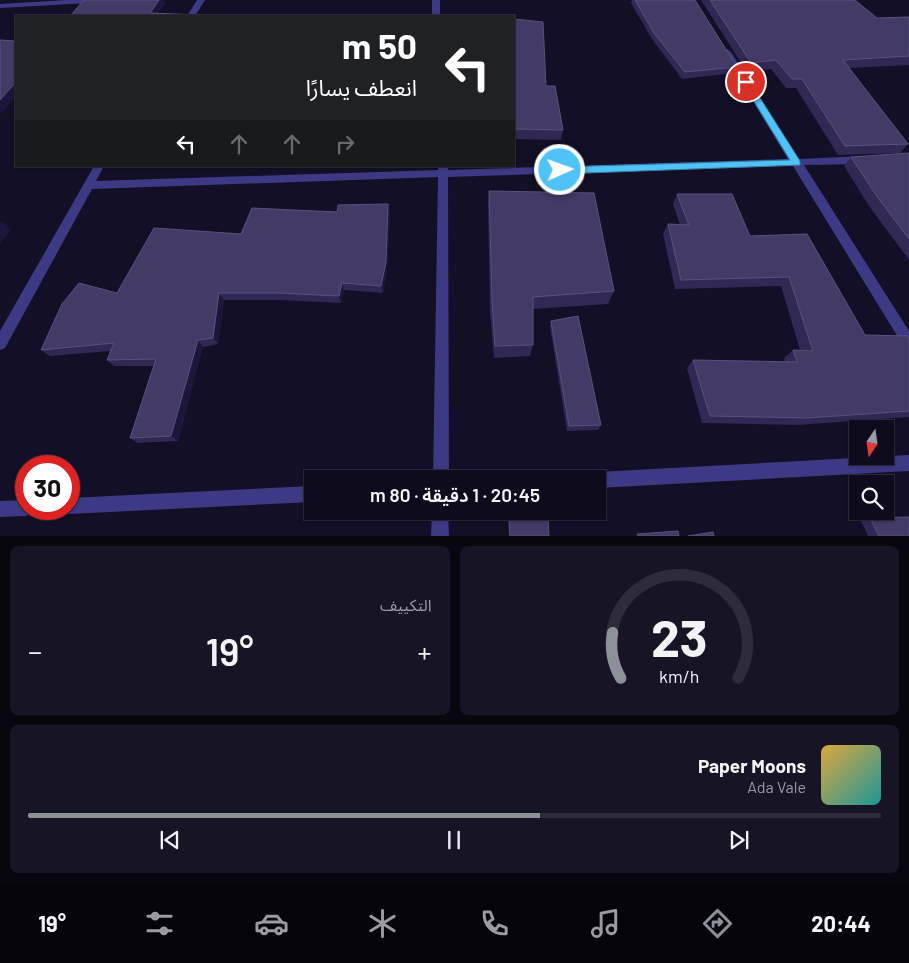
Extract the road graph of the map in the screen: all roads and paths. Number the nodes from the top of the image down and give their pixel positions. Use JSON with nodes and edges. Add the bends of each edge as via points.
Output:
{"nodes":[{"id":1,"x":106,"y":0,"type":"edge"},
{"id":2,"x":201,"y":0,"type":"edge"},
{"id":3,"x":436,"y":0,"type":"edge"},
{"id":4,"x":0,"y":6,"type":"edge"},
{"id":5,"x":192,"y":15,"type":"edge"},
{"id":6,"x":436,"y":15,"type":"edge"},
{"id":7,"x":720,"y":41,"type":"edge"},
{"id":8,"x":872,"y":159,"type":"edge"},
{"id":9,"x":796,"y":163,"type":"junction"},
{"id":10,"x":97,"y":167,"type":"edge"},
{"id":11,"x":444,"y":170,"type":"edge"},
{"id":12,"x":87,"y":185,"type":"junction"},
{"id":13,"x":909,"y":343,"type":"edge"},
{"id":14,"x":0,"y":344,"type":"edge"},
{"id":15,"x":909,"y":463,"type":"edge"},
{"id":16,"x":440,"y":470,"type":"edge"},
{"id":17,"x":606,"y":480,"type":"edge"},
{"id":18,"x":304,"y":494,"type":"edge"},
{"id":19,"x":80,"y":505,"type":"edge"},
{"id":20,"x":15,"y":508,"type":"edge"},
{"id":21,"x":0,"y":509,"type":"edge"},
{"id":22,"x":440,"y":520,"type":"edge"},
{"id":23,"x":440,"y":536,"type":"edge"}],
"edges":[{"from":1,"to":4,"type":"street"},
{"from":2,"to":5,"type":"street"},
{"from":3,"to":6,"type":"street"},
{"from":7,"to":9,"type":"street"},
{"from":8,"to":9,"type":"street"},
{"from":9,"to":11,"type":"street"},
{"from":9,"to":13,"type":"street"},
{"from":10,"to":12,"type":"street"},
{"from":11,"to":12,"type":"street"},
{"from":11,"to":16,"type":"street"},
{"from":12,"to":14,"type":"street"},
{"from":15,"to":17,"type":"street"},
{"from":18,"to":19,"type":"street"},
{"from":20,"to":21,"type":"street"},
{"from":22,"to":23,"type":"street"}]}
